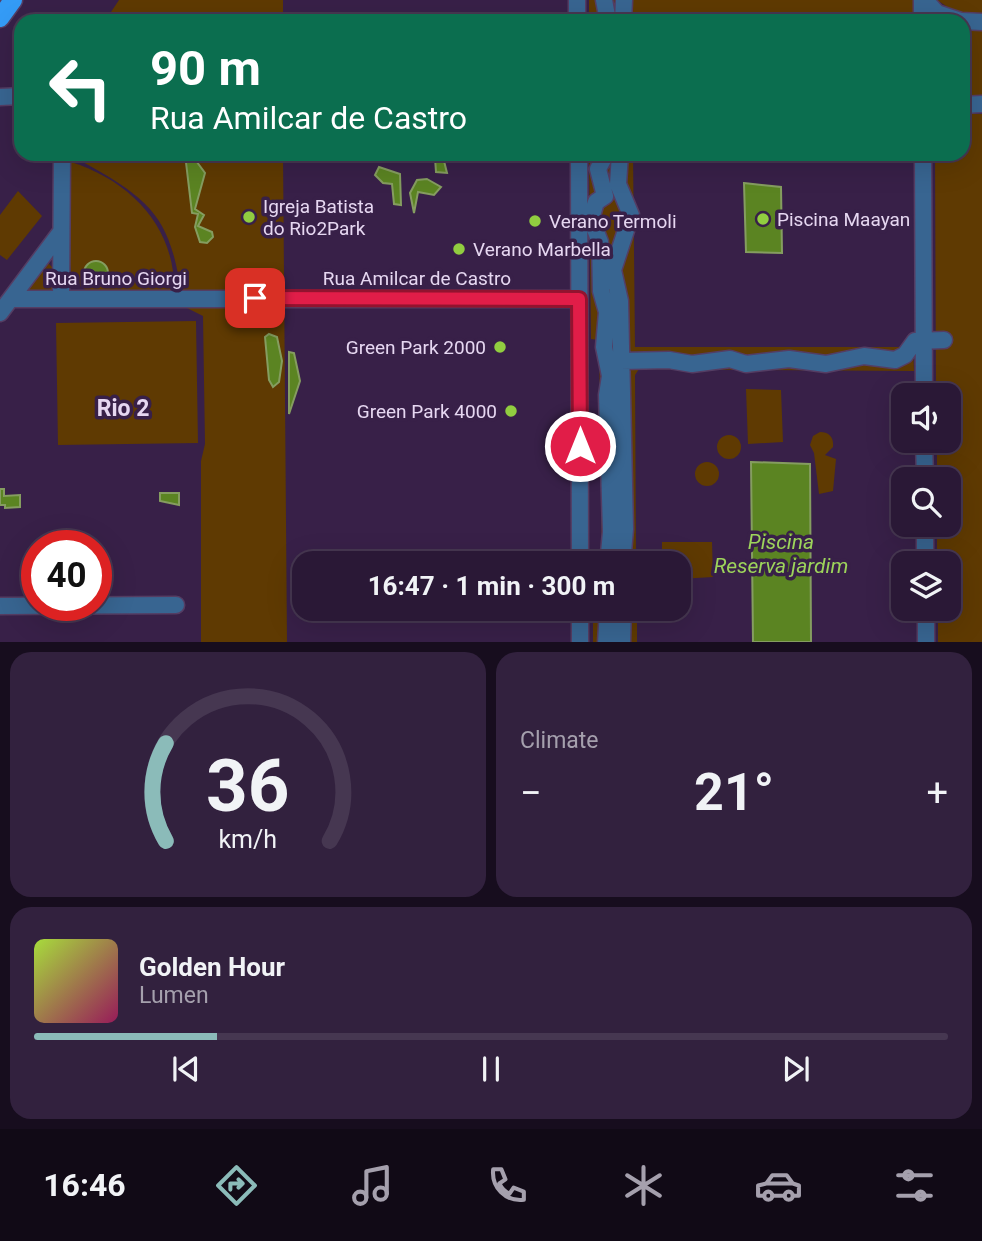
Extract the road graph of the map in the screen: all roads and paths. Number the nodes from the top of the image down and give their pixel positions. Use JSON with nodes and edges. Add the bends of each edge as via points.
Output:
{"nodes":[{"id":1,"x":13,"y":0,"type":"edge"},
{"id":2,"x":923,"y":0,"type":"edge"},
{"id":3,"x":940,"y":14,"type":"edge"},
{"id":4,"x":0,"y":18,"type":"edge"},
{"id":5,"x":62,"y":161,"type":"edge"},
{"id":6,"x":579,"y":161,"type":"edge"},
{"id":7,"x":602,"y":161,"type":"edge"},
{"id":8,"x":620,"y":161,"type":"edge"},
{"id":9,"x":923,"y":161,"type":"edge"},
{"id":10,"x":605,"y":197,"type":"junction"},
{"id":11,"x":622,"y":199,"type":"junction"},
{"id":12,"x":60,"y":233,"type":"junction"},
{"id":13,"x":598,"y":233,"type":"junction"},
{"id":14,"x":622,"y":236,"type":"junction"},
{"id":15,"x":247,"y":298,"type":"joint"},
{"id":16,"x":11,"y":299,"type":"junction"},
{"id":17,"x":61,"y":299,"type":"junction"},
{"id":18,"x":579,"y":299,"type":"junction"},
{"id":19,"x":0,"y":313,"type":"edge"},
{"id":20,"x":924,"y":340,"type":"junction"},
{"id":21,"x":944,"y":340,"type":"dead end"},
{"id":22,"x":621,"y":361,"type":"junction"},
{"id":23,"x":924,"y":383,"type":"edge"},
{"id":24,"x":580,"y":551,"type":"edge"},
{"id":25,"x":609,"y":551,"type":"edge"},
{"id":26,"x":623,"y":551,"type":"edge"},
{"id":27,"x":176,"y":605,"type":"dead end"},
{"id":28,"x":0,"y":606,"type":"edge"},
{"id":29,"x":580,"y":621,"type":"edge"},
{"id":30,"x":607,"y":621,"type":"edge"},
{"id":31,"x":623,"y":621,"type":"edge"},
{"id":32,"x":926,"y":621,"type":"edge"},
{"id":33,"x":580,"y":642,"type":"edge"},
{"id":34,"x":606,"y":642,"type":"edge"},
{"id":35,"x":622,"y":642,"type":"edge"},
{"id":36,"x":926,"y":642,"type":"edge"}],
"edges":[{"from":1,"to":4,"type":"main road"},
{"from":2,"to":3,"type":"street"},
{"from":5,"to":12,"type":"street"},
{"from":6,"to":18,"type":"street"},
{"from":7,"to":10,"type":"street","via":[[598,169]]},
{"from":8,"to":11,"type":"street"},
{"from":9,"to":20,"type":"street"},
{"from":10,"to":11,"type":"street"},
{"from":10,"to":13,"type":"street","via":[[592,210]]},
{"from":11,"to":14,"type":"street","via":[[631,215]]},
{"from":12,"to":16,"type":"street"},
{"from":12,"to":17,"type":"street"},
{"from":13,"to":14,"type":"street"},
{"from":13,"to":25,"type":"street","via":[[601,291],[607,312],[604,347],[610,376]]},
{"from":14,"to":22,"type":"street","via":[[613,277],[620,301]]},
{"from":15,"to":17,"type":"street","name":"Rua Bruno Giorgi"},
{"from":15,"to":18,"type":"street","name":"Rua Amilcar de Castro"},
{"from":16,"to":17,"type":"street","name":"Rua Bruno Giorgi"},
{"from":16,"to":19,"type":"street"},
{"from":18,"to":24,"type":"street"},
{"from":20,"to":21,"type":"street"},
{"from":20,"to":22,"type":"street","via":[[910,344],[907,352],[895,359],[864,356],[825,364],[789,359],[746,364],[730,359],[692,364]]},
{"from":20,"to":23,"type":"street"},
{"from":22,"to":26,"type":"street"},
{"from":27,"to":28,"type":"street"},
{"from":29,"to":33,"type":"street"},
{"from":30,"to":34,"type":"street"},
{"from":31,"to":35,"type":"street"},
{"from":32,"to":36,"type":"street"}]}
